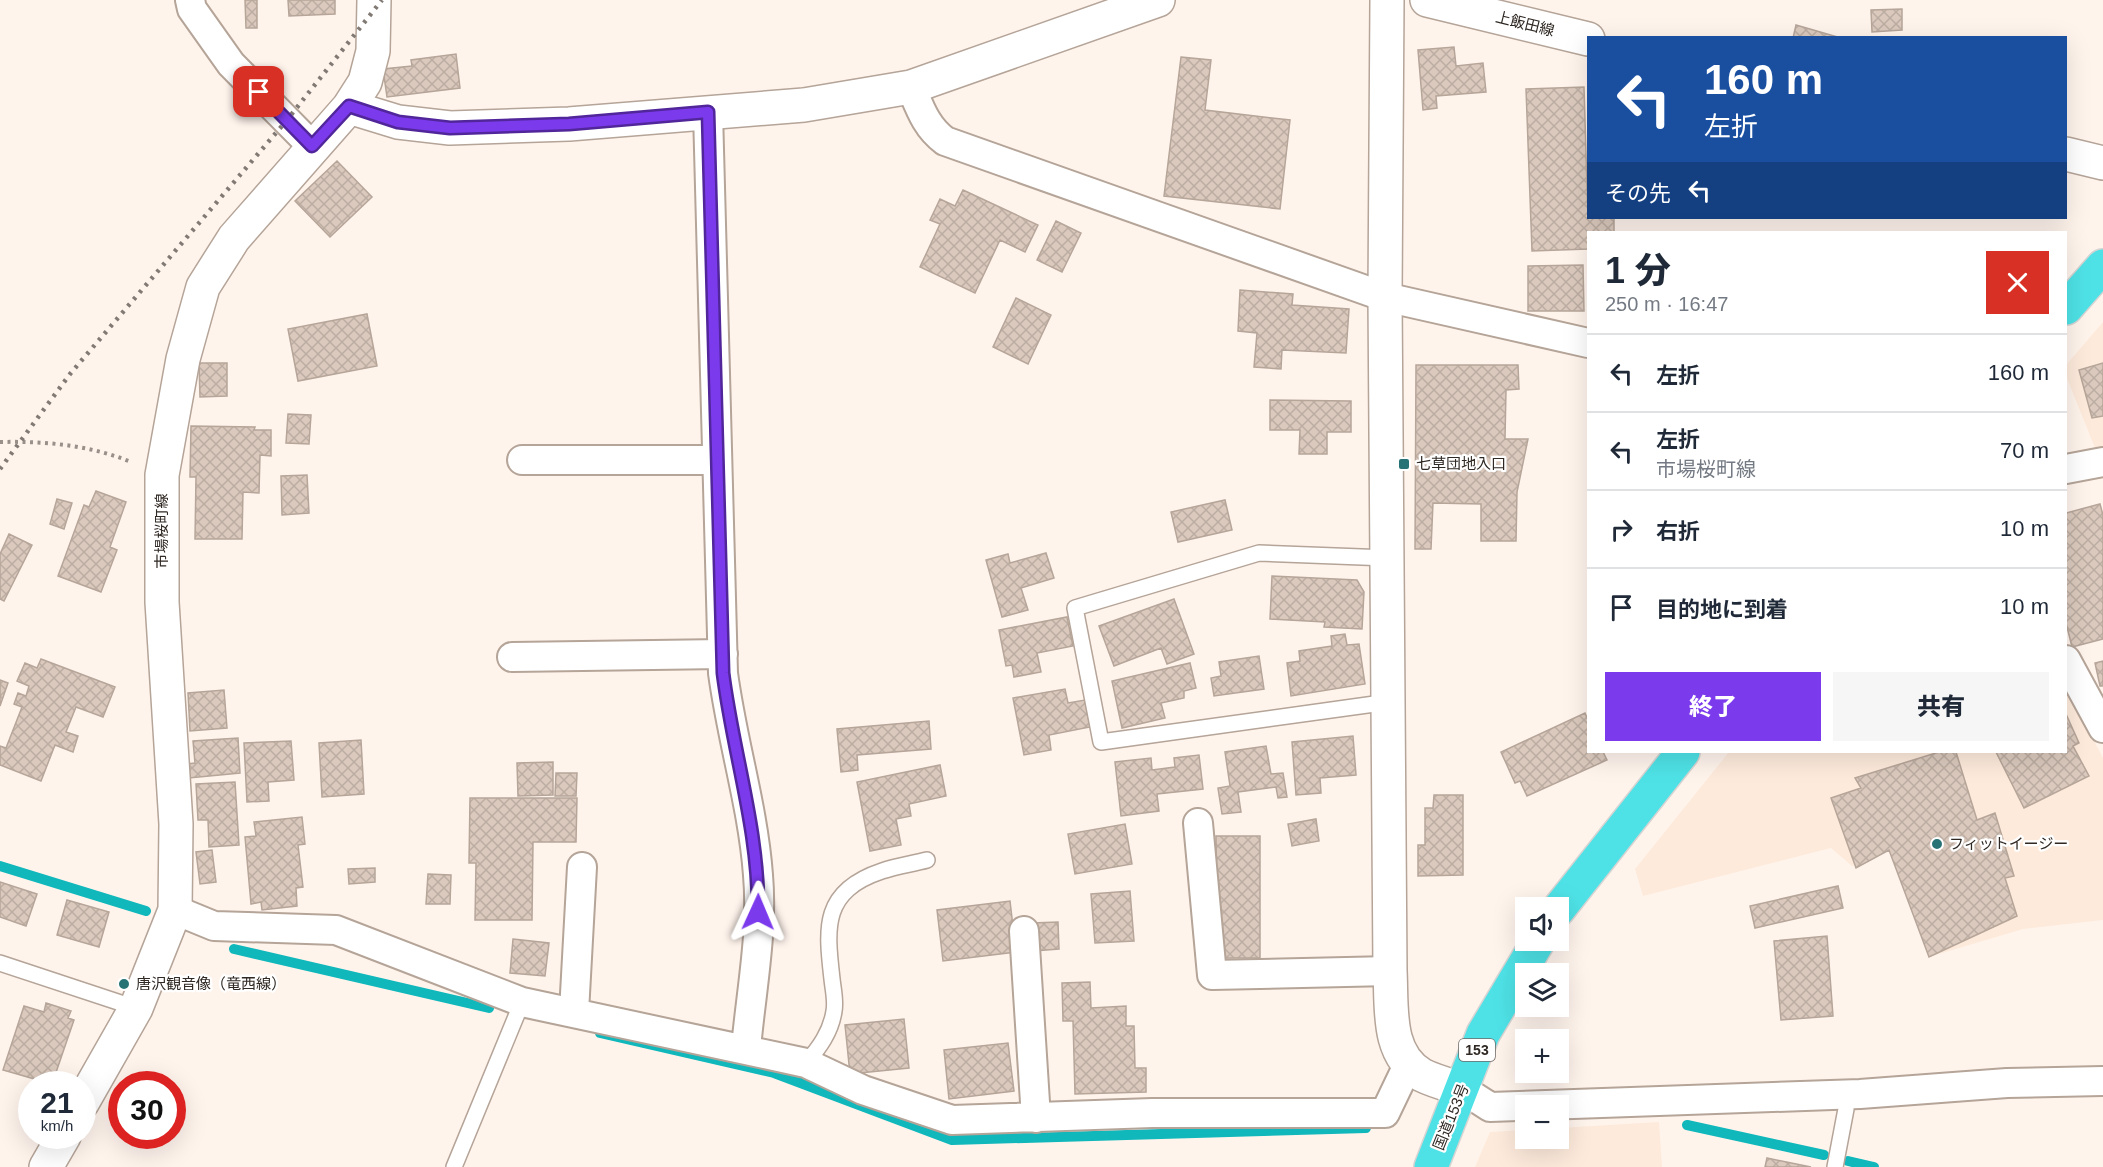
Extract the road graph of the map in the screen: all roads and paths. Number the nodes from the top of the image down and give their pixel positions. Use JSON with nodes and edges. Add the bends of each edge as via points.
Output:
{"nodes":[{"id":1,"x":190,"y":0,"type":"edge"},
{"id":2,"x":374,"y":0,"type":"edge"},
{"id":3,"x":1158,"y":0,"type":"edge"},
{"id":4,"x":1387,"y":0,"type":"edge"},
{"id":5,"x":1427,"y":0,"type":"edge"},
{"id":6,"x":1587,"y":39,"type":"edge"},
{"id":7,"x":911,"y":87,"type":"junction"},
{"id":8,"x":349,"y":106,"type":"junction"},
{"id":9,"x":708,"y":112,"type":"junction"},
{"id":10,"x":312,"y":146,"type":"junction"},
{"id":11,"x":2067,"y":154,"type":"edge"},
{"id":12,"x":2103,"y":163,"type":"edge"},
{"id":13,"x":2103,"y":266,"type":"edge"},
{"id":14,"x":1385,"y":297,"type":"junction"},
{"id":15,"x":2067,"y":307,"type":"edge"},
{"id":16,"x":1587,"y":343,"type":"edge"},
{"id":17,"x":0,"y":442,"type":"edge"},
{"id":18,"x":522,"y":460,"type":"dead end"},
{"id":19,"x":717,"y":460,"type":"junction"},
{"id":20,"x":2103,"y":462,"type":"edge"},
{"id":21,"x":2067,"y":469,"type":"edge"},
{"id":22,"x":162,"y":475,"type":"junction"},
{"id":23,"x":1388,"y":558,"type":"junction"},
{"id":24,"x":723,"y":654,"type":"junction"},
{"id":25,"x":512,"y":657,"type":"dead end"},
{"id":26,"x":2067,"y":662,"type":"edge"},
{"id":27,"x":1389,"y":702,"type":"junction"},
{"id":28,"x":2103,"y":728,"type":"edge"},
{"id":29,"x":1682,"y":753,"type":"edge"},
{"id":30,"x":1198,"y":823,"type":"dead end"},
{"id":31,"x":927,"y":860,"type":"dead end"},
{"id":32,"x":582,"y":867,"type":"dead end"},
{"id":33,"x":1568,"y":897,"type":"edge"},
{"id":34,"x":175,"y":910,"type":"junction"},
{"id":35,"x":1024,"y":931,"type":"dead end"},
{"id":36,"x":1532,"y":951,"type":"edge"},
{"id":37,"x":0,"y":963,"type":"edge"},
{"id":38,"x":1390,"y":971,"type":"junction"},
{"id":39,"x":522,"y":1002,"type":"junction"},
{"id":40,"x":136,"y":1008,"type":"junction"},
{"id":41,"x":574,"y":1012,"type":"junction"},
{"id":42,"x":746,"y":1048,"type":"junction"},
{"id":43,"x":806,"y":1063,"type":"junction"},
{"id":44,"x":1408,"y":1065,"type":"junction"},
{"id":45,"x":96,"y":1078,"type":"edge"},
{"id":46,"x":2103,"y":1081,"type":"edge"},
{"id":47,"x":1462,"y":1089,"type":"junction"},
{"id":48,"x":1846,"y":1095,"type":"junction"},
{"id":49,"x":1036,"y":1118,"type":"junction"},
{"id":50,"x":56,"y":1149,"type":"edge"},
{"id":51,"x":46,"y":1167,"type":"edge"},
{"id":52,"x":454,"y":1167,"type":"edge"},
{"id":53,"x":1431,"y":1167,"type":"edge"},
{"id":54,"x":1835,"y":1167,"type":"edge"}],
"edges":[{"from":1,"to":10,"type":"street","via":[[192,9],[231,64]]},
{"from":2,"to":8,"type":"street","name":"市場桜町線","via":[[373,51],[365,82]]},
{"from":3,"to":7,"type":"street"},
{"from":4,"to":14,"type":"street"},
{"from":5,"to":6,"type":"street","name":"上飯田線"},
{"from":7,"to":9,"type":"street","via":[[804,105]]},
{"from":7,"to":14,"type":"street","via":[[926,122],[945,141]]},
{"from":8,"to":9,"type":"street","via":[[398,122],[450,128],[569,124]]},
{"from":8,"to":10,"type":"street","name":"市場桜町線"},
{"from":9,"to":19,"type":"street"},
{"from":10,"to":22,"type":"street","name":"市場桜町線","via":[[234,238],[204,288],[183,358]]},
{"from":11,"to":12,"type":"street"},
{"from":13,"to":15,"type":"highway"},
{"from":14,"to":16,"type":"street"},
{"from":14,"to":23,"type":"street"},
{"from":17,"to":22,"type":"path","via":[[47,442],[112,454]]},
{"from":18,"to":19,"type":"street"},
{"from":19,"to":24,"type":"street"},
{"from":20,"to":21,"type":"street"},
{"from":22,"to":34,"type":"street","name":"市場桜町線","via":[[162,602],[176,824]]},
{"from":23,"to":27,"type":"street"},
{"from":23,"to":27,"type":"lane","via":[[1259,553],[1076,608],[1101,742]]},
{"from":24,"to":25,"type":"street"},
{"from":24,"to":42,"type":"street","via":[[759,878]]},
{"from":26,"to":28,"type":"street"},
{"from":27,"to":38,"type":"street"},
{"from":29,"to":33,"type":"highway"},
{"from":30,"to":38,"type":"street","via":[[1212,975]]},
{"from":31,"to":43,"type":"lane","via":[[881,871],[863,880],[832,909],[827,934],[835,1008],[822,1043]]},
{"from":32,"to":41,"type":"street"},
{"from":34,"to":39,"type":"street","via":[[214,926],[336,930]]},
{"from":34,"to":40,"type":"street","name":"市場桜町線"},
{"from":35,"to":49,"type":"street"},
{"from":36,"to":47,"type":"highway","name":"国道153号","number":"153","via":[[1483,1034]]},
{"from":37,"to":40,"type":"lane"},
{"from":38,"to":44,"type":"street","via":[[1394,1036]]},
{"from":39,"to":41,"type":"street"},
{"from":39,"to":52,"type":"lane"},
{"from":40,"to":45,"type":"street","name":"市場桜町線"},
{"from":41,"to":42,"type":"street"},
{"from":42,"to":43,"type":"street"},
{"from":43,"to":49,"type":"street","via":[[863,1090],[952,1120]]},
{"from":44,"to":47,"type":"street","via":[[1424,1076]]},
{"from":44,"to":49,"type":"street","via":[[1385,1113],[1152,1113]]},
{"from":46,"to":48,"type":"street","via":[[2007,1083]]},
{"from":47,"to":48,"type":"street","via":[[1490,1107]]},
{"from":47,"to":53,"type":"highway","name":"国道153号","number":"153"},
{"from":48,"to":54,"type":"lane"},
{"from":50,"to":51,"type":"street"}]}
